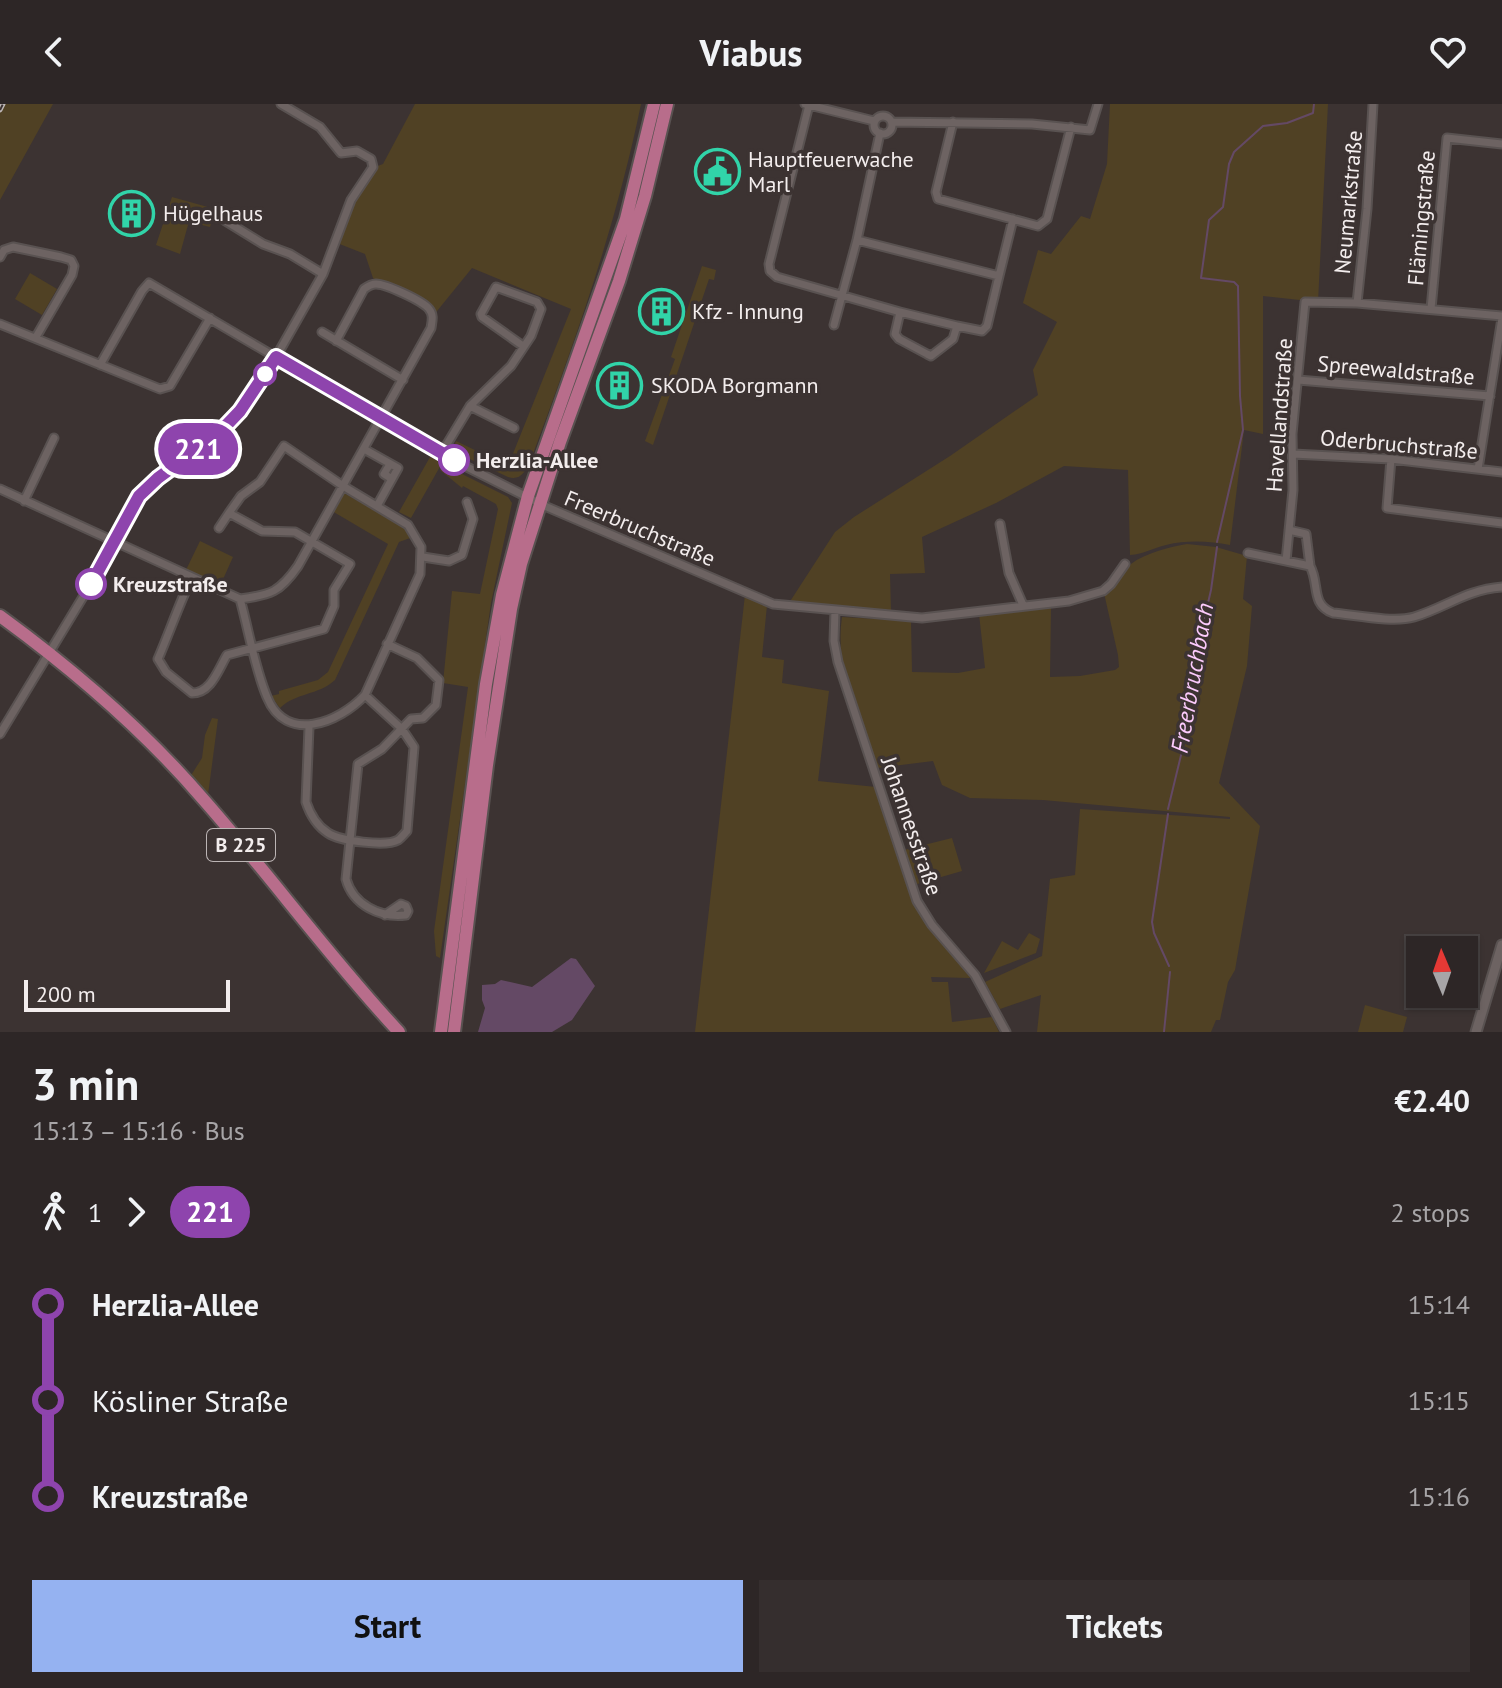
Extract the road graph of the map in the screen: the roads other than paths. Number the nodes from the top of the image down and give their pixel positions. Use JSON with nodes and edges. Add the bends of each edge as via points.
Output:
{"nodes":[{"id":1,"x":281,"y":104,"type":"edge"},
{"id":2,"x":654,"y":104,"type":"edge"},
{"id":3,"x":667,"y":104,"type":"edge"},
{"id":4,"x":1098,"y":104,"type":"edge"},
{"id":5,"x":1373,"y":104,"type":"edge"},
{"id":6,"x":807,"y":105,"type":"edge"},
{"id":7,"x":874,"y":121,"type":"junction"},
{"id":8,"x":892,"y":122,"type":"junction"},
{"id":9,"x":953,"y":122,"type":"junction"},
{"id":10,"x":1071,"y":127,"type":"junction"},
{"id":11,"x":880,"y":133,"type":"junction"},
{"id":12,"x":1502,"y":144,"type":"edge"},
{"id":13,"x":1013,"y":219,"type":"junction"},
{"id":14,"x":224,"y":220,"type":"dead end"},
{"id":15,"x":857,"y":240,"type":"junction"},
{"id":16,"x":0,"y":257,"type":"edge"},
{"id":17,"x":323,"y":274,"type":"junction"},
{"id":18,"x":999,"y":276,"type":"junction"},
{"id":19,"x":843,"y":295,"type":"junction"},
{"id":20,"x":1357,"y":303,"type":"junction"},
{"id":21,"x":1431,"y":309,"type":"junction"},
{"id":22,"x":900,"y":312,"type":"junction"},
{"id":23,"x":1502,"y":317,"type":"edge"},
{"id":24,"x":210,"y":318,"type":"junction"},
{"id":25,"x":0,"y":324,"type":"edge"},
{"id":26,"x":834,"y":325,"type":"dead end"},
{"id":27,"x":957,"y":326,"type":"junction"},
{"id":28,"x":322,"y":332,"type":"dead end"},
{"id":29,"x":36,"y":337,"type":"junction"},
{"id":30,"x":336,"y":341,"type":"junction"},
{"id":31,"x":523,"y":346,"type":"junction"},
{"id":32,"x":276,"y":357,"type":"junction"},
{"id":33,"x":100,"y":365,"type":"junction"},
{"id":34,"x":403,"y":380,"type":"junction"},
{"id":35,"x":1298,"y":380,"type":"junction"},
{"id":36,"x":1490,"y":396,"type":"junction"},
{"id":37,"x":470,"y":406,"type":"junction"},
{"id":38,"x":382,"y":419,"type":"junction"},
{"id":39,"x":514,"y":428,"type":"dead end"},
{"id":40,"x":54,"y":438,"type":"dead end"},
{"id":41,"x":364,"y":449,"type":"junction"},
{"id":42,"x":441,"y":454,"type":"junction"},
{"id":43,"x":1293,"y":454,"type":"junction"},
{"id":44,"x":1391,"y":459,"type":"junction"},
{"id":45,"x":1478,"y":469,"type":"junction"},
{"id":46,"x":1502,"y":472,"type":"edge"},
{"id":47,"x":343,"y":486,"type":"junction"},
{"id":48,"x":0,"y":489,"type":"edge"},
{"id":49,"x":528,"y":496,"type":"junction"},
{"id":50,"x":24,"y":501,"type":"junction"},
{"id":51,"x":467,"y":502,"type":"dead end"},
{"id":52,"x":540,"y":503,"type":"junction"},
{"id":53,"x":377,"y":506,"type":"junction"},
{"id":54,"x":229,"y":513,"type":"junction"},
{"id":55,"x":1502,"y":523,"type":"edge"},
{"id":56,"x":1000,"y":524,"type":"dead end"},
{"id":57,"x":219,"y":528,"type":"dead end"},
{"id":58,"x":1289,"y":530,"type":"junction"},
{"id":59,"x":114,"y":540,"type":"junction"},
{"id":60,"x":311,"y":541,"type":"junction"},
{"id":61,"x":1248,"y":553,"type":"dead end"},
{"id":62,"x":423,"y":557,"type":"junction"},
{"id":63,"x":1286,"y":561,"type":"junction"},
{"id":64,"x":1125,"y":564,"type":"dead end"},
{"id":65,"x":1310,"y":566,"type":"junction"},
{"id":66,"x":192,"y":577,"type":"junction"},
{"id":67,"x":1502,"y":587,"type":"edge"},
{"id":68,"x":240,"y":599,"type":"junction"},
{"id":69,"x":1023,"y":605,"type":"junction"},
{"id":70,"x":835,"y":610,"type":"junction"},
{"id":71,"x":0,"y":616,"type":"edge"},
{"id":72,"x":387,"y":644,"type":"junction"},
{"id":73,"x":253,"y":648,"type":"junction"},
{"id":74,"x":49,"y":652,"type":"junction"},
{"id":75,"x":365,"y":695,"type":"junction"},
{"id":76,"x":309,"y":727,"type":"junction"},
{"id":77,"x":402,"y":729,"type":"junction"},
{"id":78,"x":0,"y":734,"type":"edge"},
{"id":79,"x":351,"y":840,"type":"junction"},
{"id":80,"x":385,"y":915,"type":"dead end"},
{"id":81,"x":1502,"y":945,"type":"edge"},
{"id":82,"x":399,"y":1032,"type":"edge"},
{"id":83,"x":439,"y":1032,"type":"edge"},
{"id":84,"x":454,"y":1032,"type":"edge"},
{"id":85,"x":1006,"y":1032,"type":"edge"},
{"id":86,"x":1476,"y":1032,"type":"edge"}],
"edges":[{"from":1,"to":17,"type":"street","via":[[320,127],[341,153],[361,153],[373,167],[351,200]]},
{"from":2,"to":49,"type":"main road","via":[[623,227]]},
{"from":3,"to":52,"type":"main road","via":[[619,281]]},
{"from":4,"to":10,"type":"street","via":[[1090,130]]},
{"from":5,"to":20,"type":"street","name":"Neumarkstraße"},
{"from":6,"to":7,"type":"street"},
{"from":6,"to":19,"type":"street","via":[[770,271]]},
{"from":7,"to":8,"type":"street","via":[[882,115]]},
{"from":7,"to":11,"type":"street"},
{"from":8,"to":9,"type":"street"},
{"from":8,"to":11,"type":"street","via":[[889,132]]},
{"from":9,"to":10,"type":"street"},
{"from":9,"to":13,"type":"street","via":[[938,199]]},
{"from":10,"to":13,"type":"street","via":[[1047,219],[1038,226]]},
{"from":11,"to":15,"type":"street"},
{"from":12,"to":21,"type":"street","name":"Flämingstraße","via":[[1447,138]]},
{"from":13,"to":18,"type":"street"},
{"from":14,"to":17,"type":"street"},
{"from":15,"to":18,"type":"street"},
{"from":15,"to":19,"type":"street"},
{"from":16,"to":29,"type":"street","via":[[13,247],[73,264],[72,275]]},
{"from":17,"to":32,"type":"street"},
{"from":18,"to":27,"type":"street","via":[[987,326],[982,331]]},
{"from":19,"to":22,"type":"street"},
{"from":19,"to":26,"type":"street"},
{"from":20,"to":21,"type":"street"},
{"from":20,"to":35,"type":"street","name":"Havellandstraße","via":[[1305,302]]},
{"from":21,"to":23,"type":"street"},
{"from":22,"to":27,"type":"street"},
{"from":22,"to":27,"type":"street","via":[[895,334],[931,356],[953,339]]},
{"from":23,"to":36,"type":"street"},
{"from":24,"to":32,"type":"street","name":"Freerbruchstraße"},
{"from":24,"to":33,"type":"street","via":[[170,386],[160,389]]},
{"from":24,"to":33,"type":"street","name":"Freerbruchstraße","via":[[149,283]]},
{"from":25,"to":29,"type":"street"},
{"from":28,"to":30,"type":"street"},
{"from":29,"to":33,"type":"street"},
{"from":30,"to":34,"type":"street"},
{"from":30,"to":34,"type":"street","via":[[364,289],[373,284],[429,307],[431,328]]},
{"from":31,"to":31,"type":"street","via":[[541,309],[537,302],[496,287],[482,317]]},
{"from":31,"to":37,"type":"street","via":[[505,375]]},
{"from":32,"to":38,"type":"street","name":"Freerbruchstraße"},
{"from":32,"to":59,"type":"street","via":[[218,434],[139,496]]},
{"from":34,"to":38,"type":"street"},
{"from":35,"to":36,"type":"street","name":"Spreewaldstraße"},
{"from":35,"to":43,"type":"street","name":"Havellandstraße"},
{"from":36,"to":45,"type":"street"},
{"from":37,"to":39,"type":"street"},
{"from":37,"to":42,"type":"street"},
{"from":38,"to":41,"type":"street"},
{"from":38,"to":42,"type":"street","name":"Freerbruchstraße"},
{"from":40,"to":50,"type":"street"},
{"from":41,"to":47,"type":"street"},
{"from":41,"to":53,"type":"street","via":[[398,468]]},
{"from":42,"to":49,"type":"street","name":"Freerbruchstraße"},
{"from":43,"to":44,"type":"street","name":"Oderbruchstraße"},
{"from":43,"to":58,"type":"street","name":"Havellandstraße"},
{"from":44,"to":45,"type":"street","name":"Oderbruchstraße"},
{"from":44,"to":55,"type":"street","via":[[1387,508]]},
{"from":45,"to":46,"type":"street","name":"Oderbruchstraße"},
{"from":47,"to":53,"type":"street"},
{"from":47,"to":54,"type":"street","via":[[284,446],[260,482]]},
{"from":47,"to":60,"type":"street"},
{"from":48,"to":50,"type":"street"},
{"from":49,"to":52,"type":"street","name":"Freerbruchstraße"},
{"from":49,"to":83,"type":"main road","via":[[486,684]]},
{"from":50,"to":59,"type":"street"},
{"from":51,"to":62,"type":"street","via":[[473,519],[462,555],[449,561]]},
{"from":52,"to":70,"type":"street","name":"Freerbruchstraße","via":[[773,604]]},
{"from":52,"to":84,"type":"main road","via":[[503,654]]},
{"from":53,"to":62,"type":"street","via":[[414,531]]},
{"from":54,"to":57,"type":"street"},
{"from":54,"to":60,"type":"street","via":[[262,531],[295,532]]},
{"from":56,"to":69,"type":"street","via":[[1009,573]]},
{"from":58,"to":63,"type":"street","name":"Havellandstraße"},
{"from":58,"to":65,"type":"street","via":[[1306,534]]},
{"from":59,"to":66,"type":"street"},
{"from":59,"to":74,"type":"street"},
{"from":60,"to":68,"type":"street","via":[[283,587]]},
{"from":60,"to":73,"type":"street","via":[[350,564],[334,590],[324,629]]},
{"from":61,"to":63,"type":"street"},
{"from":62,"to":72,"type":"street"},
{"from":63,"to":65,"type":"street"},
{"from":64,"to":69,"type":"street","name":"Freerbruchstraße","via":[[1103,591]]},
{"from":65,"to":67,"type":"street","via":[[1317,600],[1333,613],[1404,619],[1458,596]]},
{"from":66,"to":68,"type":"street"},
{"from":66,"to":73,"type":"street","via":[[158,659],[166,672],[192,693],[200,693],[227,655]]},
{"from":68,"to":73,"type":"street"},
{"from":69,"to":70,"type":"street","name":"Freerbruchstraße","via":[[922,618]]},
{"from":70,"to":85,"type":"street","name":"Johannesstraße","via":[[838,662],[917,901],[975,975]]},
{"from":71,"to":74,"type":"main road","number":"B 225"},
{"from":72,"to":75,"type":"street"},
{"from":72,"to":77,"type":"street","via":[[417,658],[439,680],[436,705]]},
{"from":73,"to":76,"type":"street","via":[[272,706]]},
{"from":74,"to":78,"type":"street"},
{"from":74,"to":82,"type":"main road","number":"B 225","via":[[115,706],[204,799]]},
{"from":75,"to":76,"type":"street","via":[[343,714]]},
{"from":75,"to":77,"type":"street"},
{"from":76,"to":79,"type":"street","via":[[310,814],[326,832]]},
{"from":77,"to":79,"type":"street","via":[[358,764]]},
{"from":77,"to":79,"type":"street","via":[[415,756],[407,831],[387,844]]},
{"from":79,"to":80,"type":"street","via":[[348,888],[368,909]]},
{"from":81,"to":86,"type":"street"}]}
